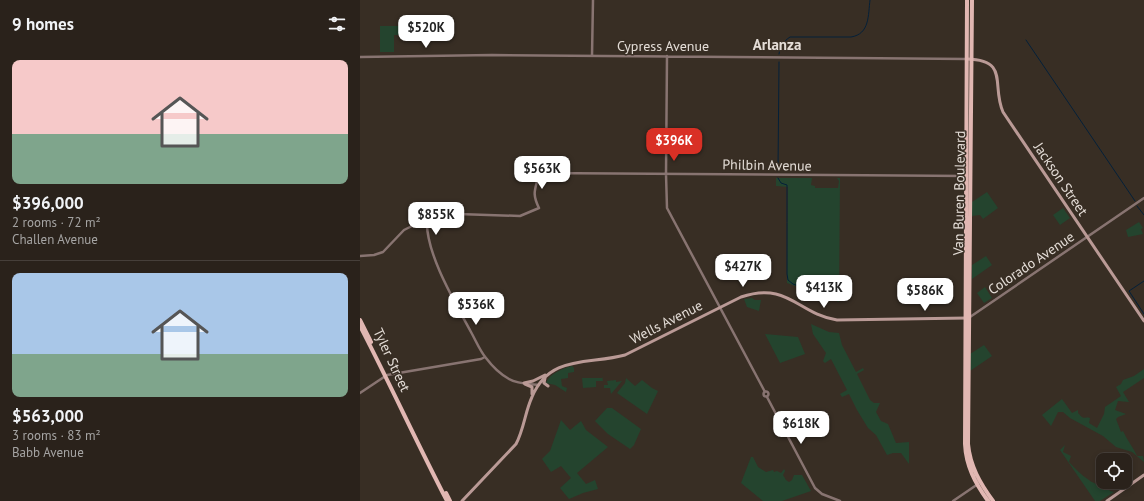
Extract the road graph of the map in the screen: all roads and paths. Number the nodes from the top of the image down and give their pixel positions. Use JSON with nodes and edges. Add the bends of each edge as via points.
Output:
{"nodes":[{"id":1,"x":593,"y":0,"type":"edge"},
{"id":2,"x":969,"y":0,"type":"edge"},
{"id":3,"x":969,"y":6,"type":"junction"},
{"id":4,"x":592,"y":56,"type":"junction"},
{"id":5,"x":667,"y":56,"type":"junction"},
{"id":6,"x":360,"y":57,"type":"edge"},
{"id":7,"x":969,"y":59,"type":"junction"},
{"id":8,"x":666,"y":174,"type":"junction"},
{"id":9,"x":968,"y":176,"type":"junction"},
{"id":10,"x":1144,"y":198,"type":"edge"},
{"id":11,"x":426,"y":222,"type":"junction"},
{"id":12,"x":1087,"y":237,"type":"junction"},
{"id":13,"x":360,"y":256,"type":"edge"},
{"id":14,"x":965,"y":275,"type":"junction"},
{"id":15,"x":969,"y":300,"type":"junction"},
{"id":16,"x":720,"y":307,"type":"junction"},
{"id":17,"x":967,"y":318,"type":"junction"},
{"id":18,"x":360,"y":320,"type":"edge"},
{"id":19,"x":1144,"y":321,"type":"edge"},
{"id":20,"x":360,"y":326,"type":"edge"},
{"id":21,"x":374,"y":351,"type":"junction"},
{"id":22,"x":485,"y":357,"type":"junction"},
{"id":23,"x":547,"y":374,"type":"junction"},
{"id":24,"x":386,"y":375,"type":"junction"},
{"id":25,"x":524,"y":383,"type":"junction"},
{"id":26,"x":539,"y":385,"type":"junction"},
{"id":27,"x":548,"y":386,"type":"dead end"},
{"id":28,"x":360,"y":393,"type":"edge"},
{"id":29,"x":532,"y":395,"type":"junction"},
{"id":30,"x":964,"y":431,"type":"junction"},
{"id":31,"x":968,"y":445,"type":"junction"},
{"id":32,"x":419,"y":446,"type":"junction"},
{"id":33,"x":967,"y":462,"type":"junction"},
{"id":34,"x":975,"y":473,"type":"junction"},
{"id":35,"x":1144,"y":476,"type":"edge"},
{"id":36,"x":979,"y":483,"type":"junction"},
{"id":37,"x":447,"y":501,"type":"edge"},
{"id":38,"x":450,"y":501,"type":"edge"},
{"id":39,"x":462,"y":501,"type":"edge"},
{"id":40,"x":840,"y":501,"type":"edge"},
{"id":41,"x":953,"y":501,"type":"edge"},
{"id":42,"x":988,"y":501,"type":"edge"},
{"id":43,"x":993,"y":501,"type":"edge"},
{"id":44,"x":1107,"y":501,"type":"edge"}],
"edges":[{"from":1,"to":4,"type":"street"},
{"from":2,"to":3,"type":"main road","name":"Van Buren Boulevard"},
{"from":3,"to":7,"type":"main road","name":"Van Buren Boulevard"},
{"from":3,"to":7,"type":"main road","name":"Van Buren Boulevard"},
{"from":4,"to":5,"type":"street","name":"Cypress Avenue"},
{"from":4,"to":6,"type":"street","name":"Cypress Avenue"},
{"from":5,"to":7,"type":"street","name":"Cypress Avenue"},
{"from":5,"to":8,"type":"street"},
{"from":7,"to":9,"type":"main road","name":"Van Buren Boulevard"},
{"from":7,"to":12,"type":"main road","name":"Jackson Street","via":[[984,61],[995,70],[998,100],[1003,112]]},
{"from":8,"to":9,"type":"street","name":"Philbin Avenue"},
{"from":8,"to":11,"type":"street","name":"Philbin Avenue","via":[[539,172],[534,195],[539,208],[520,216],[458,214]]},
{"from":8,"to":16,"type":"street","via":[[667,208]]},
{"from":9,"to":14,"type":"main road","name":"Van Buren Boulevard"},
{"from":9,"to":15,"type":"main road","name":"Van Buren Boulevard"},
{"from":10,"to":12,"type":"street","name":"Colorado Avenue"},
{"from":11,"to":13,"type":"street","via":[[407,228],[383,252]]},
{"from":11,"to":22,"type":"street","via":[[431,250],[437,264],[454,302]]},
{"from":12,"to":17,"type":"street","name":"Colorado Avenue"},
{"from":12,"to":19,"type":"main road","name":"Jackson Street"},
{"from":14,"to":15,"type":"main road"},
{"from":14,"to":17,"type":"main road","name":"Van Buren Boulevard"},
{"from":15,"to":17,"type":"main road","name":"Van Buren Boulevard"},
{"from":16,"to":17,"type":"main road","name":"Wells Avenue","via":[[748,294],[766,293],[786,297],[823,317],[837,320]]},
{"from":16,"to":23,"type":"main road","name":"Wells Avenue","via":[[625,355],[565,364]]},
{"from":16,"to":40,"type":"street","via":[[765,392],[764,396],[767,397],[815,488],[822,494]]},
{"from":17,"to":30,"type":"main road","name":"Van Buren Boulevard"},
{"from":17,"to":31,"type":"main road","name":"Van Buren Boulevard"},
{"from":18,"to":21,"type":"main road","name":"Tyler Street"},
{"from":20,"to":21,"type":"main road","name":"Tyler Street"},
{"from":21,"to":24,"type":"main road","name":"Tyler Street"},
{"from":22,"to":24,"type":"street"},
{"from":22,"to":25,"type":"street","via":[[508,379]]},
{"from":23,"to":25,"type":"main road"},
{"from":23,"to":26,"type":"main road","name":"Wells Avenue"},
{"from":23,"to":27,"type":"main road","via":[[544,382]]},
{"from":24,"to":28,"type":"street"},
{"from":24,"to":32,"type":"main road","name":"Tyler Street"},
{"from":25,"to":26,"type":"street"},
{"from":25,"to":29,"type":"main road","via":[[532,387]]},
{"from":26,"to":29,"type":"main road","name":"Wells Avenue"},
{"from":29,"to":39,"type":"main road","name":"Wells Avenue","via":[[522,433],[516,444]]},
{"from":30,"to":31,"type":"main road"},
{"from":30,"to":33,"type":"main road","name":"Van Buren Boulevard"},
{"from":31,"to":34,"type":"main road","name":"Van Buren Boulevard"},
{"from":32,"to":37,"type":"main road","name":"Tyler Street"},
{"from":32,"to":38,"type":"main road","name":"Tyler Street"},
{"from":33,"to":34,"type":"main road"},
{"from":33,"to":36,"type":"main road","name":"Van Buren Boulevard","via":[[972,476]]},
{"from":34,"to":36,"type":"main road","name":"Van Buren Boulevard"},
{"from":35,"to":44,"type":"main road"},
{"from":36,"to":41,"type":"street"},
{"from":36,"to":42,"type":"main road","name":"Van Buren Boulevard"},
{"from":36,"to":43,"type":"main road","name":"Van Buren Boulevard"}]}
